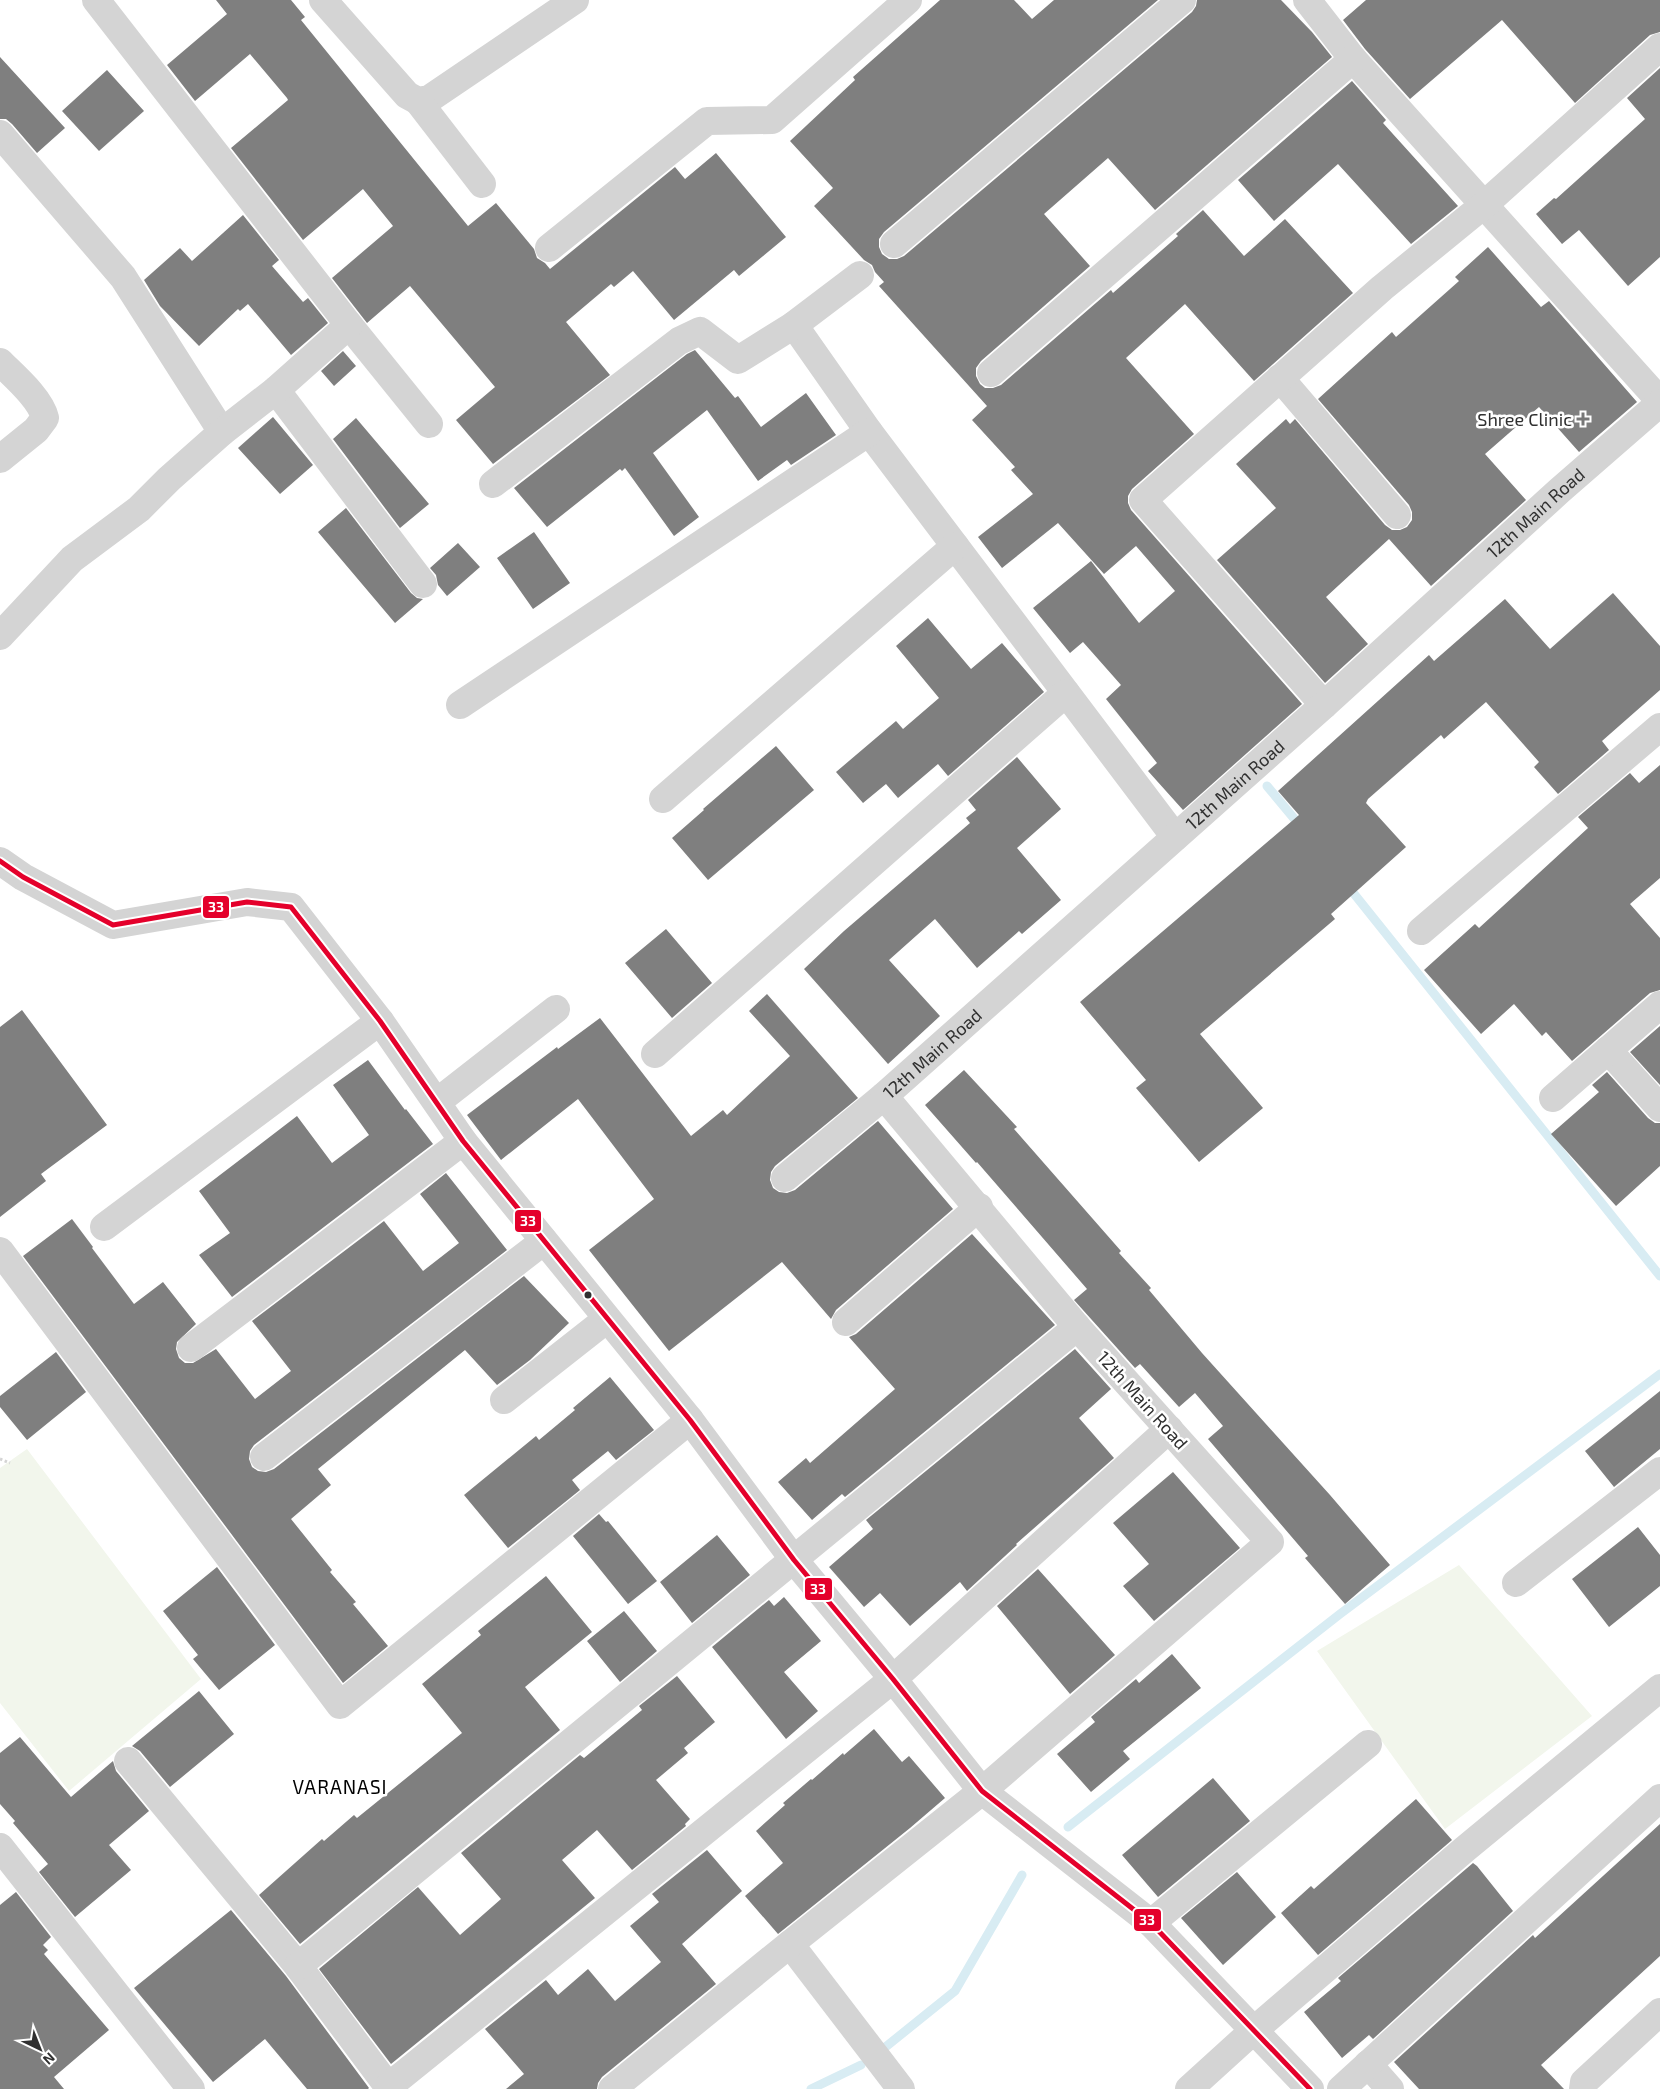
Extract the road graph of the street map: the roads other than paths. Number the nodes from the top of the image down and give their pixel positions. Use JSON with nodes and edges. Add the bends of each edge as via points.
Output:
{"nodes":[{"id":1,"x":96,"y":0,"type":"edge"},
{"id":2,"x":323,"y":0,"type":"edge"},
{"id":3,"x":575,"y":0,"type":"edge"},
{"id":4,"x":908,"y":0,"type":"edge"},
{"id":5,"x":1182,"y":0,"type":"edge"},
{"id":6,"x":1310,"y":1,"type":"edge"},
{"id":7,"x":1660,"y":48,"type":"edge"},
{"id":8,"x":1353,"y":59,"type":"junction"},
{"id":9,"x":418,"y":101,"type":"junction"},
{"id":10,"x":0,"y":134,"type":"edge"},
{"id":11,"x":482,"y":184,"type":"dead end"},
{"id":12,"x":1485,"y":204,"type":"junction"},
{"id":13,"x":894,"y":244,"type":"dead end"},
{"id":14,"x":550,"y":248,"type":"dead end"},
{"id":15,"x":860,"y":275,"type":"dead end"},
{"id":16,"x":349,"y":325,"type":"junction"},
{"id":17,"x":794,"y":325,"type":"junction"},
{"id":18,"x":0,"y":362,"type":"edge"},
{"id":19,"x":991,"y":373,"type":"dead end"},
{"id":20,"x":1280,"y":378,"type":"junction"},
{"id":21,"x":276,"y":390,"type":"junction"},
{"id":22,"x":1660,"y":402,"type":"edge"},
{"id":23,"x":429,"y":424,"type":"dead end"},
{"id":24,"x":222,"y":432,"type":"junction"},
{"id":25,"x":869,"y":432,"type":"junction"},
{"id":26,"x":0,"y":459,"type":"edge"},
{"id":27,"x":493,"y":484,"type":"dead end"},
{"id":28,"x":1398,"y":515,"type":"dead end"},
{"id":29,"x":955,"y":546,"type":"junction"},
{"id":30,"x":423,"y":584,"type":"dead end"},
{"id":31,"x":0,"y":636,"type":"edge"},
{"id":32,"x":1066,"y":692,"type":"junction"},
{"id":33,"x":460,"y":705,"type":"dead end"},
{"id":34,"x":1324,"y":705,"type":"junction"},
{"id":35,"x":1660,"y":727,"type":"edge"},
{"id":36,"x":663,"y":799,"type":"dead end"},
{"id":37,"x":1175,"y":838,"type":"junction"},
{"id":38,"x":0,"y":860,"type":"edge"},
{"id":39,"x":1421,"y":932,"type":"dead end"},
{"id":40,"x":1660,"y":1004,"type":"edge"},
{"id":41,"x":556,"y":1009,"type":"dead end"},
{"id":42,"x":380,"y":1021,"type":"junction"},
{"id":43,"x":1608,"y":1050,"type":"junction"},
{"id":44,"x":655,"y":1054,"type":"dead end"},
{"id":45,"x":884,"y":1096,"type":"junction"},
{"id":46,"x":1553,"y":1098,"type":"dead end"},
{"id":47,"x":437,"y":1102,"type":"junction"},
{"id":48,"x":1660,"y":1108,"type":"edge"},
{"id":49,"x":464,"y":1141,"type":"junction"},
{"id":50,"x":785,"y":1178,"type":"dead end"},
{"id":51,"x":979,"y":1207,"type":"junction"},
{"id":52,"x":104,"y":1227,"type":"dead end"},
{"id":53,"x":544,"y":1240,"type":"junction"},
{"id":54,"x":0,"y":1251,"type":"edge"},
{"id":55,"x":607,"y":1319,"type":"junction"},
{"id":56,"x":846,"y":1322,"type":"dead end"},
{"id":57,"x":1077,"y":1327,"type":"junction"},
{"id":58,"x":191,"y":1348,"type":"dead end"},
{"id":59,"x":504,"y":1400,"type":"dead end"},
{"id":60,"x":690,"y":1420,"type":"junction"},
{"id":61,"x":1168,"y":1429,"type":"junction"},
{"id":62,"x":264,"y":1457,"type":"dead end"},
{"id":63,"x":1660,"y":1471,"type":"edge"},
{"id":64,"x":794,"y":1560,"type":"junction"},
{"id":65,"x":1516,"y":1583,"type":"dead end"},
{"id":66,"x":893,"y":1679,"type":"junction"},
{"id":67,"x":1660,"y":1688,"type":"edge"},
{"id":68,"x":1368,"y":1744,"type":"dead end"},
{"id":69,"x":128,"y":1760,"type":"dead end"},
{"id":70,"x":982,"y":1791,"type":"junction"},
{"id":71,"x":1660,"y":1798,"type":"edge"},
{"id":72,"x":0,"y":1847,"type":"edge"},
{"id":73,"x":1151,"y":1923,"type":"junction"},
{"id":74,"x":790,"y":1944,"type":"junction"},
{"id":75,"x":298,"y":1966,"type":"junction"},
{"id":76,"x":1660,"y":2012,"type":"edge"},
{"id":77,"x":1253,"y":2031,"type":"junction"},
{"id":78,"x":1368,"y":2064,"type":"junction"},
{"id":79,"x":389,"y":2088,"type":"edge"},
{"id":80,"x":191,"y":2089,"type":"edge"},
{"id":81,"x":612,"y":2089,"type":"edge"},
{"id":82,"x":901,"y":2089,"type":"edge"},
{"id":83,"x":1189,"y":2089,"type":"edge"},
{"id":84,"x":1310,"y":2089,"type":"edge"},
{"id":85,"x":1341,"y":2089,"type":"edge"},
{"id":86,"x":1390,"y":2089,"type":"edge"},
{"id":87,"x":1583,"y":2089,"type":"edge"}],
"edges":[{"from":1,"to":16,"type":"street"},
{"from":2,"to":9,"type":"street","via":[[407,95]]},
{"from":3,"to":9,"type":"street","via":[[430,99]]},
{"from":4,"to":14,"type":"street","via":[[772,120],[707,121]]},
{"from":5,"to":13,"type":"street"},
{"from":6,"to":8,"type":"street"},
{"from":7,"to":12,"type":"street"},
{"from":8,"to":12,"type":"street"},
{"from":8,"to":19,"type":"street"},
{"from":9,"to":11,"type":"street"},
{"from":10,"to":24,"type":"street","via":[[123,277]]},
{"from":12,"to":20,"type":"street","via":[[1382,288]]},
{"from":12,"to":22,"type":"street"},
{"from":15,"to":17,"type":"street"},
{"from":16,"to":21,"type":"street"},
{"from":16,"to":23,"type":"street"},
{"from":17,"to":25,"type":"street"},
{"from":17,"to":27,"type":"street","via":[[738,360],[700,331],[679,341]]},
{"from":18,"to":26,"type":"street","via":[[43,409],[45,418],[36,430]]},
{"from":20,"to":28,"type":"street"},
{"from":20,"to":34,"type":"street","via":[[1143,500]]},
{"from":21,"to":24,"type":"street"},
{"from":21,"to":30,"type":"street"},
{"from":22,"to":34,"type":"street","name":"12th Main Road"},
{"from":24,"to":31,"type":"street","via":[[139,509],[72,559]]},
{"from":25,"to":29,"type":"street"},
{"from":25,"to":33,"type":"street"},
{"from":29,"to":32,"type":"street"},
{"from":29,"to":36,"type":"street"},
{"from":32,"to":37,"type":"street"},
{"from":32,"to":44,"type":"street"},
{"from":34,"to":37,"type":"street","name":"12th Main Road"},
{"from":35,"to":39,"type":"street"},
{"from":37,"to":45,"type":"street","name":"12th Main Road"},
{"from":38,"to":42,"type":"street","via":[[23,877],[113,925],[247,902],[291,907]]},
{"from":40,"to":43,"type":"street"},
{"from":41,"to":47,"type":"street"},
{"from":42,"to":47,"type":"street"},
{"from":42,"to":52,"type":"street"},
{"from":43,"to":46,"type":"street"},
{"from":43,"to":48,"type":"street"},
{"from":45,"to":50,"type":"street"},
{"from":45,"to":51,"type":"street","name":"12th Main Road"},
{"from":47,"to":49,"type":"street"},
{"from":49,"to":53,"type":"street"},
{"from":49,"to":58,"type":"street"},
{"from":51,"to":56,"type":"street"},
{"from":51,"to":57,"type":"street","name":"12th Main Road"},
{"from":53,"to":55,"type":"street"},
{"from":53,"to":62,"type":"street"},
{"from":54,"to":60,"type":"street","via":[[340,1705]]},
{"from":55,"to":59,"type":"street"},
{"from":55,"to":60,"type":"street"},
{"from":57,"to":61,"type":"street","name":"12th Main Road"},
{"from":57,"to":64,"type":"street"},
{"from":60,"to":64,"type":"street"},
{"from":61,"to":66,"type":"street"},
{"from":61,"to":70,"type":"street","name":"12th Main Road","via":[[1270,1542]]},
{"from":63,"to":65,"type":"street"},
{"from":64,"to":66,"type":"street"},
{"from":64,"to":75,"type":"street"},
{"from":66,"to":70,"type":"street"},
{"from":66,"to":79,"type":"street"},
{"from":67,"to":77,"type":"street","via":[[1465,1849]]},
{"from":68,"to":73,"type":"street"},
{"from":69,"to":75,"type":"street"},
{"from":70,"to":73,"type":"street"},
{"from":70,"to":74,"type":"street"},
{"from":71,"to":78,"type":"street"},
{"from":72,"to":80,"type":"street"},
{"from":73,"to":77,"type":"street"},
{"from":74,"to":81,"type":"street"},
{"from":74,"to":82,"type":"street"},
{"from":75,"to":79,"type":"street"},
{"from":76,"to":87,"type":"street","via":[[1584,2082]]},
{"from":77,"to":83,"type":"street"},
{"from":77,"to":84,"type":"street"},
{"from":78,"to":85,"type":"street"},
{"from":78,"to":86,"type":"street"}]}
